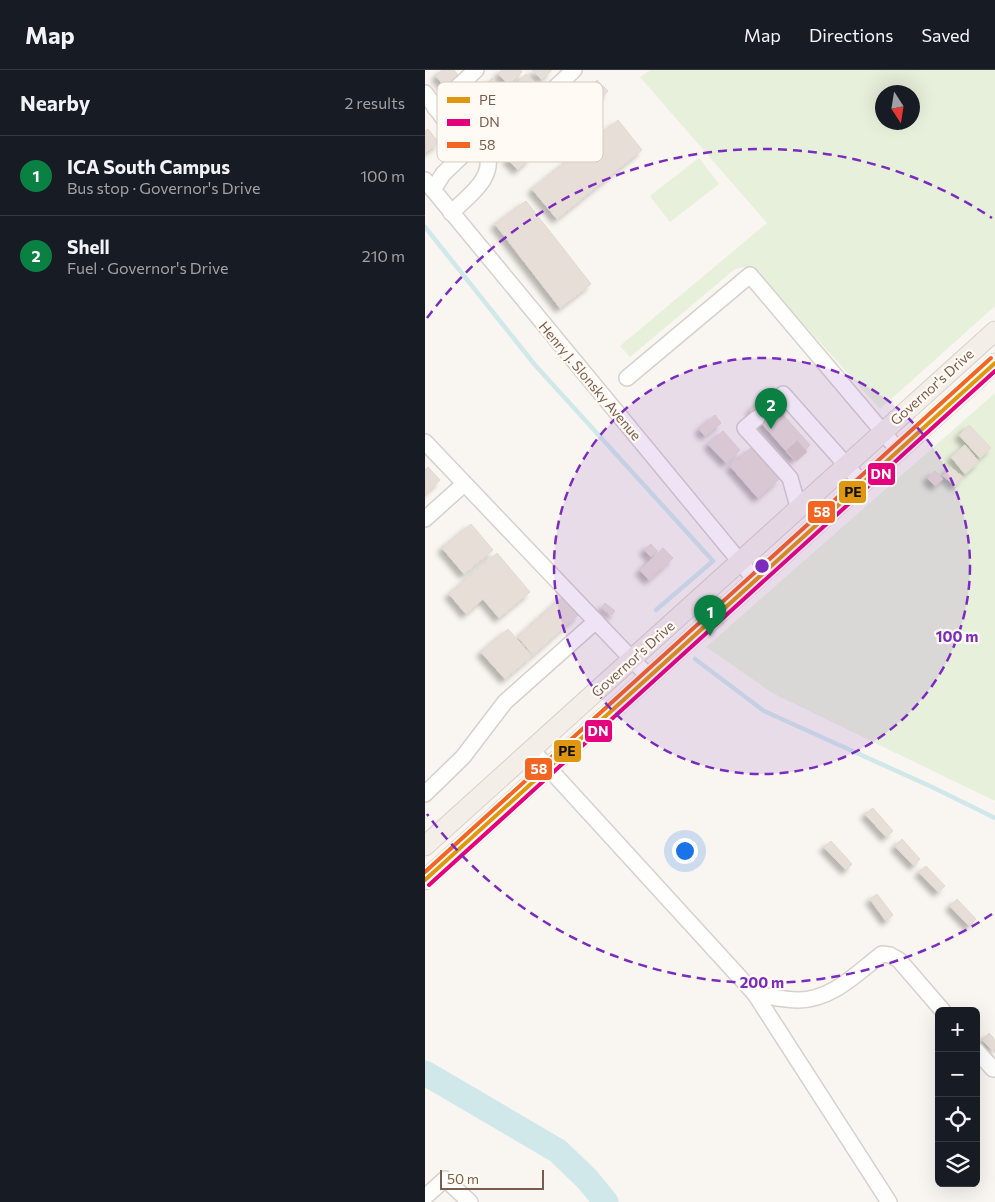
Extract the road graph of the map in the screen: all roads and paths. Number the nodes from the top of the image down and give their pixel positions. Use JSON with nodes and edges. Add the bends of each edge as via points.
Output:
{"nodes":[{"id":1,"x":476,"y":70,"type":"edge"},
{"id":2,"x":574,"y":70,"type":"edge"},
{"id":3,"x":463,"y":82,"type":"edge"},
{"id":4,"x":561,"y":82,"type":"edge"},
{"id":5,"x":425,"y":94,"type":"edge"},
{"id":6,"x":435,"y":108,"type":"joint"},
{"id":7,"x":437,"y":111,"type":"edge"},
{"id":8,"x":456,"y":162,"type":"edge"},
{"id":9,"x":488,"y":162,"type":"edge"},
{"id":10,"x":429,"y":185,"type":"edge"},
{"id":11,"x":451,"y":213,"type":"junction"},
{"id":12,"x":995,"y":331,"type":"edge"},
{"id":13,"x":995,"y":363,"type":"edge"},
{"id":14,"x":627,"y":378,"type":"dead end"},
{"id":15,"x":773,"y":404,"type":"tunnel mouth"},
{"id":16,"x":757,"y":418,"type":"tunnel mouth"},
{"id":17,"x":883,"y":432,"type":"junction"},
{"id":18,"x":425,"y":442,"type":"edge"},
{"id":19,"x":899,"y":451,"type":"junction"},
{"id":20,"x":791,"y":456,"type":"tunnel mouth"},
{"id":21,"x":847,"y":465,"type":"junction"},
{"id":22,"x":780,"y":467,"type":"junction"},
{"id":23,"x":464,"y":484,"type":"junction"},
{"id":24,"x":863,"y":484,"type":"junction"},
{"id":25,"x":799,"y":510,"type":"junction"},
{"id":26,"x":425,"y":519,"type":"edge"},
{"id":27,"x":740,"y":562,"type":"junction"},
{"id":28,"x":756,"y":581,"type":"junction"},
{"id":29,"x":596,"y":621,"type":"junction"},
{"id":30,"x":633,"y":659,"type":"junction"},
{"id":31,"x":649,"y":676,"type":"junction"},
{"id":32,"x":532,"y":750,"type":"junction"},
{"id":33,"x":549,"y":768,"type":"junction"},
{"id":34,"x":425,"y":794,"type":"edge"},
{"id":35,"x":425,"y":846,"type":"edge"},
{"id":36,"x":425,"y":880,"type":"edge"},
{"id":37,"x":755,"y":994,"type":"junction"},
{"id":38,"x":940,"y":1007,"type":"edge"},
{"id":39,"x":978,"y":1052,"type":"edge"},
{"id":40,"x":993,"y":1069,"type":"dead end"},
{"id":41,"x":425,"y":1197,"type":"edge"},
{"id":42,"x":470,"y":1202,"type":"edge"},
{"id":43,"x":889,"y":1202,"type":"edge"}],
"edges":[{"from":1,"to":3,"type":"street"},
{"from":2,"to":4,"type":"street"},
{"from":5,"to":6,"type":"street"},
{"from":6,"to":7,"type":"street"},
{"from":8,"to":10,"type":"street"},
{"from":9,"to":11,"type":"street","via":[[489,168],[481,184]]},
{"from":10,"to":11,"type":"street","name":"Henry J. Slonsky Avenue"},
{"from":11,"to":27,"type":"street","name":"Henry J. Slonsky Avenue"},
{"from":12,"to":17,"type":"main road","name":"Governor's Drive"},
{"from":13,"to":19,"type":"main road","name":"Governor's Drive"},
{"from":14,"to":17,"type":"street","via":[[749,275]]},
{"from":15,"to":21,"type":"street","via":[[783,394],[813,437]]},
{"from":16,"to":22,"type":"street","via":[[745,428]]},
{"from":17,"to":19,"type":"street"},
{"from":17,"to":21,"type":"main road","name":"Governor's Drive"},
{"from":18,"to":23,"type":"street"},
{"from":19,"to":24,"type":"main road","name":"Governor's Drive"},
{"from":20,"to":22,"type":"street"},
{"from":21,"to":24,"type":"street"},
{"from":21,"to":25,"type":"main road","name":"Governor's Drive"},
{"from":22,"to":25,"type":"street","via":[[790,478]]},
{"from":23,"to":26,"type":"street"},
{"from":23,"to":29,"type":"street"},
{"from":24,"to":28,"type":"main road","name":"Governor's Drive"},
{"from":25,"to":27,"type":"main road","name":"Governor's Drive"},
{"from":27,"to":28,"type":"street","name":"Henry J. Slonsky Avenue"},
{"from":27,"to":30,"type":"main road","name":"Governor's Drive"},
{"from":28,"to":31,"type":"main road","name":"Governor's Drive"},
{"from":29,"to":30,"type":"street"},
{"from":29,"to":34,"type":"street","via":[[505,702],[463,757]]},
{"from":30,"to":31,"type":"street"},
{"from":30,"to":32,"type":"main road","name":"Governor's Drive"},
{"from":31,"to":33,"type":"main road","name":"Governor's Drive"},
{"from":32,"to":33,"type":"street"},
{"from":32,"to":35,"type":"main road","name":"Governor's Drive"},
{"from":33,"to":36,"type":"main road","name":"Governor's Drive"},
{"from":33,"to":37,"type":"street"},
{"from":37,"to":38,"type":"street","via":[[799,1000],[823,996],[845,984],[882,954],[899,960]]},
{"from":37,"to":43,"type":"street"},
{"from":39,"to":40,"type":"street"},
{"from":41,"to":42,"type":"street","via":[[445,1180]]}]}
